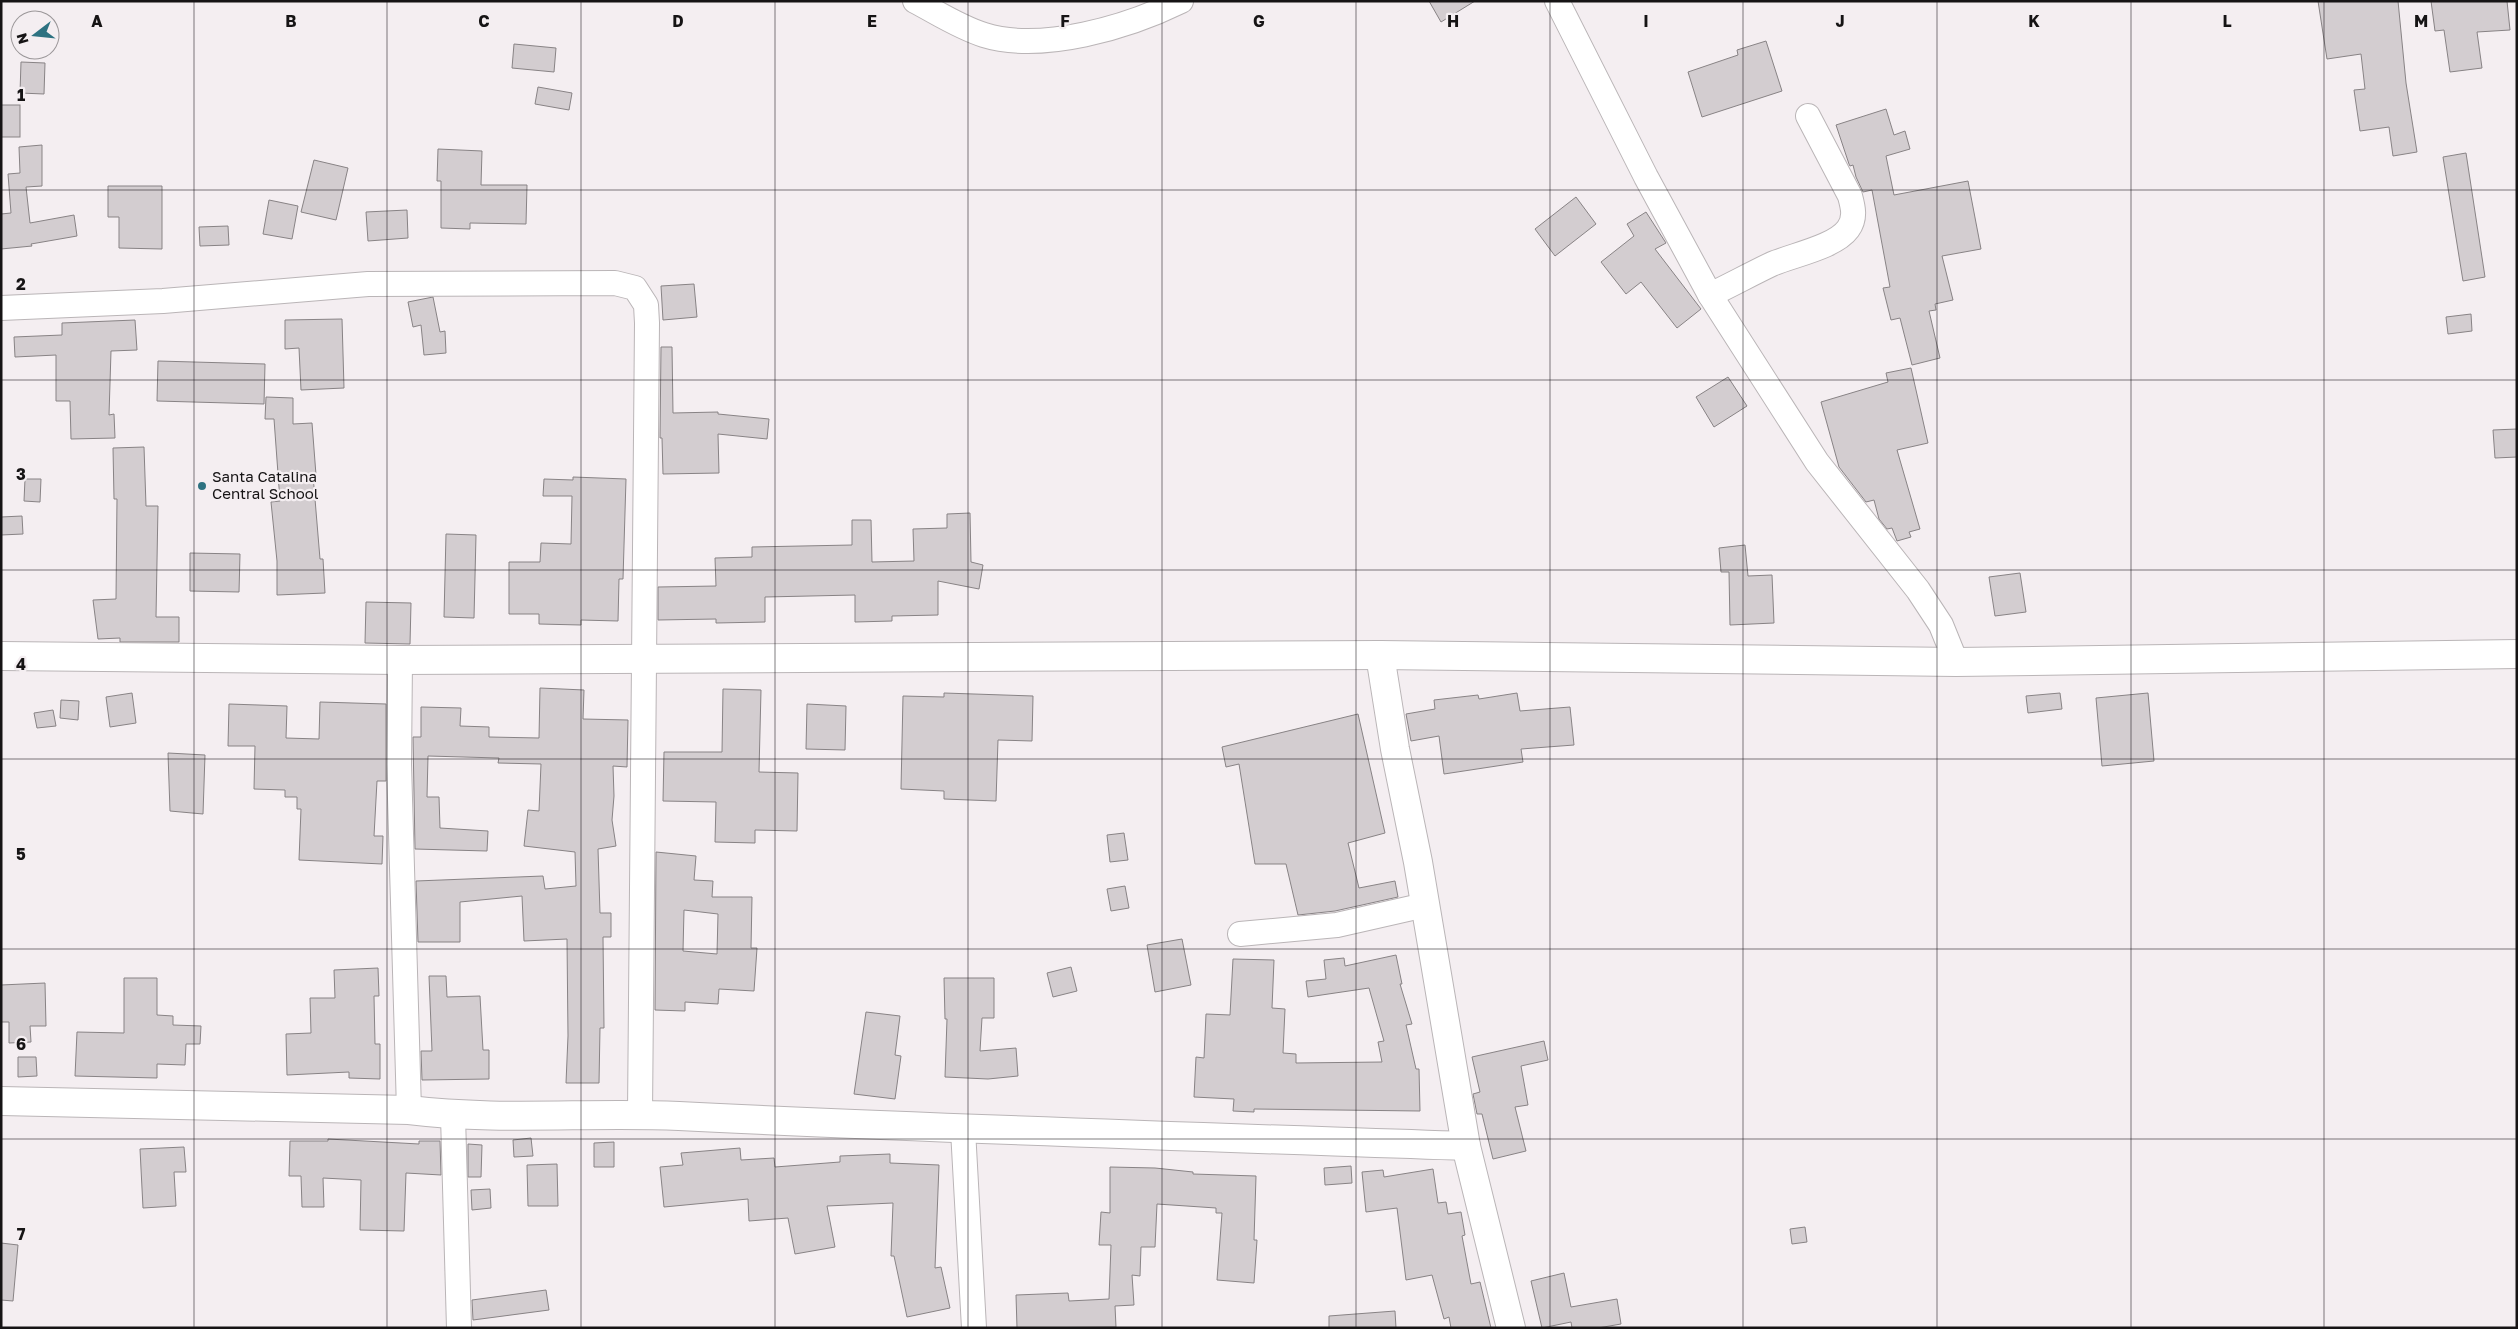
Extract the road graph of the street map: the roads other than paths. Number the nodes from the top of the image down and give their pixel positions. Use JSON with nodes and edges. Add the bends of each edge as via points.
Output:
{"nodes":[{"id":1,"x":915,"y":1,"type":"edge"},
{"id":2,"x":1181,"y":1,"type":"edge"},
{"id":3,"x":1557,"y":1,"type":"edge"},
{"id":4,"x":1808,"y":116,"type":"dead end"},
{"id":5,"x":1710,"y":295,"type":"junction"},
{"id":6,"x":1,"y":308,"type":"edge"},
{"id":7,"x":2517,"y":654,"type":"edge"},
{"id":8,"x":1380,"y":655,"type":"junction"},
{"id":9,"x":1,"y":656,"type":"edge"},
{"id":10,"x":645,"y":657,"type":"junction"},
{"id":11,"x":400,"y":660,"type":"junction"},
{"id":12,"x":1956,"y":662,"type":"junction"},
{"id":13,"x":1425,"y":904,"type":"junction"},
{"id":14,"x":1240,"y":934,"type":"dead end"},
{"id":15,"x":1,"y":1101,"type":"edge"},
{"id":16,"x":408,"y":1110,"type":"junction"},
{"id":17,"x":640,"y":1114,"type":"junction"},
{"id":18,"x":453,"y":1116,"type":"junction"},
{"id":19,"x":963,"y":1130,"type":"junction"},
{"id":20,"x":1466,"y":1146,"type":"junction"},
{"id":21,"x":459,"y":1328,"type":"edge"},
{"id":22,"x":974,"y":1328,"type":"edge"},
{"id":23,"x":1510,"y":1328,"type":"edge"}],
"edges":[{"from":1,"to":2,"type":"street","via":[[960,26],[986,35],[1036,41],[1124,24],[1153,15]]},
{"from":3,"to":5,"type":"street"},
{"from":4,"to":5,"type":"street","via":[[1850,196],[1854,208],[1848,228],[1831,242],[1773,264]]},
{"from":5,"to":12,"type":"street","via":[[1817,462],[1918,590],[1941,625]]},
{"from":6,"to":10,"type":"street","via":[[163,301],[368,284],[614,283],[635,288],[646,305],[647,323]]},
{"from":7,"to":12,"type":"street"},
{"from":8,"to":10,"type":"street"},
{"from":8,"to":12,"type":"street"},
{"from":8,"to":13,"type":"street"},
{"from":9,"to":11,"type":"street"},
{"from":10,"to":11,"type":"street"},
{"from":10,"to":17,"type":"street"},
{"from":11,"to":16,"type":"street","via":[[399,764]]},
{"from":13,"to":14,"type":"street","via":[[1338,925]]},
{"from":13,"to":20,"type":"street"},
{"from":15,"to":16,"type":"street"},
{"from":16,"to":18,"type":"street"},
{"from":17,"to":18,"type":"street"},
{"from":17,"to":19,"type":"street"},
{"from":18,"to":21,"type":"street"},
{"from":19,"to":20,"type":"street"},
{"from":19,"to":22,"type":"street"},
{"from":20,"to":23,"type":"street"}]}
